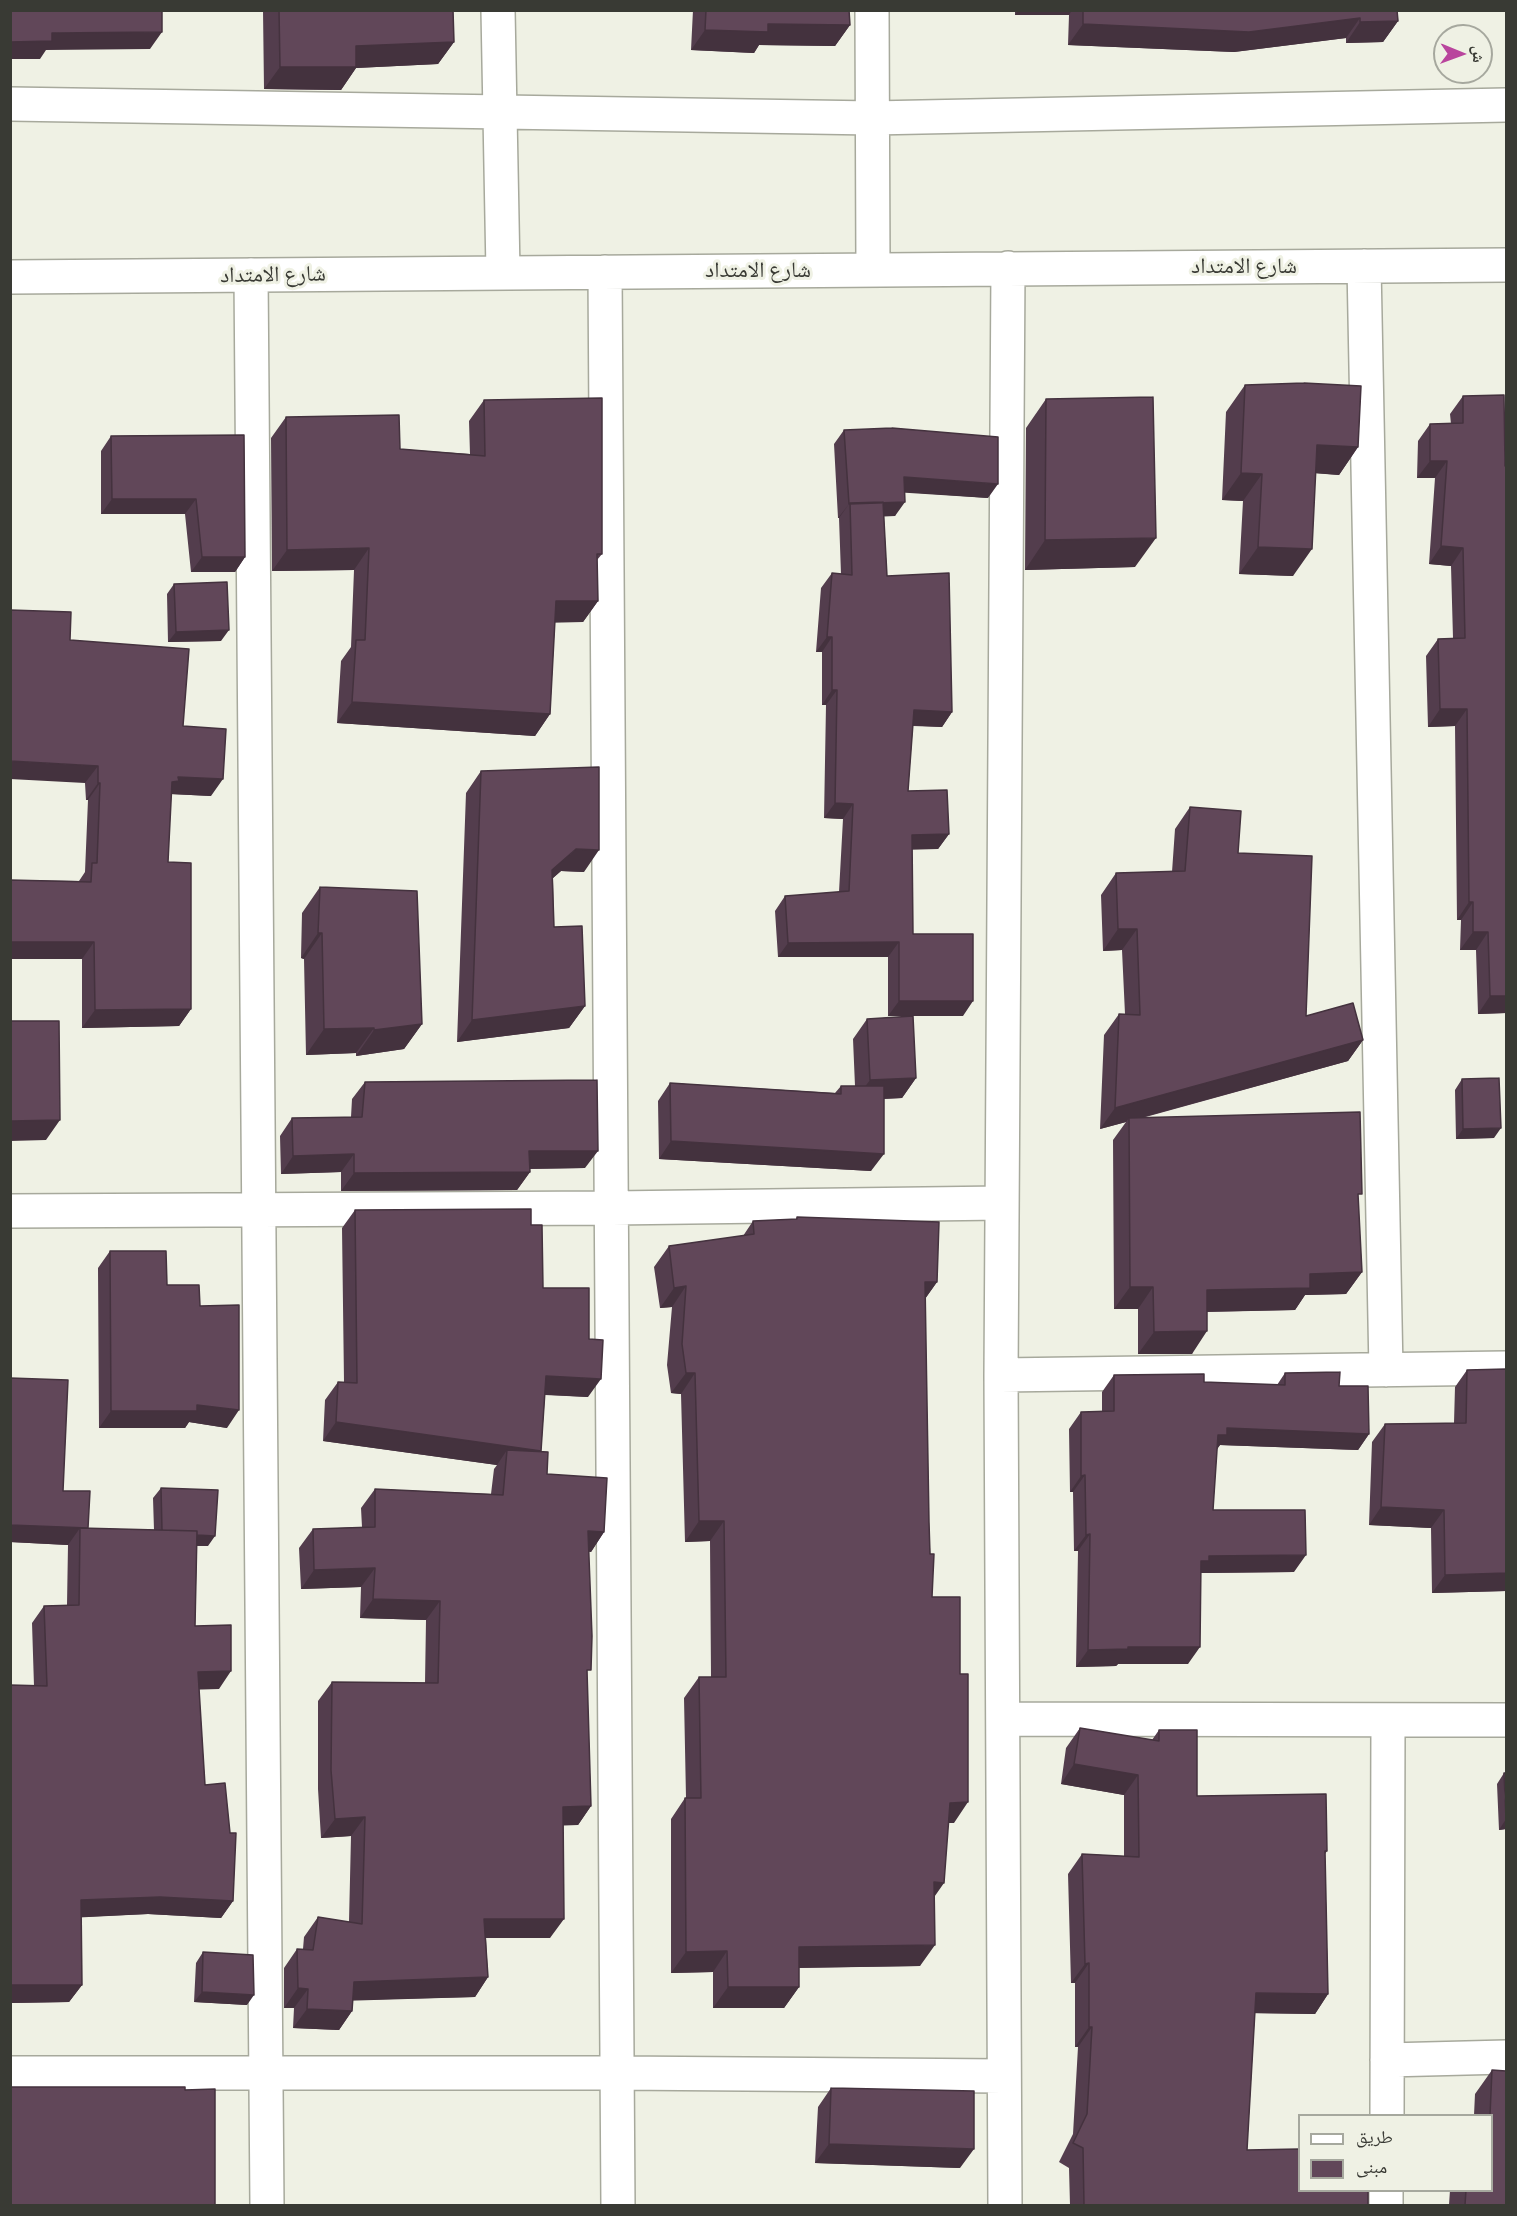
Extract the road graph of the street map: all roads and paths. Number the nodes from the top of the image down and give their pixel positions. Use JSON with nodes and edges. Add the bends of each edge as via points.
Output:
{"nodes":[{"id":1,"x":498,"y":10,"type":"edge"},
{"id":2,"x":872,"y":10,"type":"edge"},
{"id":3,"x":10,"y":104,"type":"edge"},
{"id":4,"x":1506,"y":105,"type":"edge"},
{"id":5,"x":500,"y":113,"type":"junction"},
{"id":6,"x":873,"y":118,"type":"junction"},
{"id":7,"x":1506,"y":264,"type":"edge"},
{"id":8,"x":1364,"y":266,"type":"junction"},
{"id":9,"x":1008,"y":268,"type":"junction"},
{"id":10,"x":873,"y":270,"type":"junction"},
{"id":11,"x":503,"y":272,"type":"junction"},
{"id":12,"x":605,"y":272,"type":"junction"},
{"id":13,"x":251,"y":275,"type":"junction"},
{"id":14,"x":10,"y":277,"type":"edge"},
{"id":15,"x":1002,"y":1203,"type":"junction"},
{"id":16,"x":612,"y":1208,"type":"junction"},
{"id":17,"x":260,"y":1210,"type":"junction"},
{"id":18,"x":10,"y":1211,"type":"edge"},
{"id":19,"x":1506,"y":1368,"type":"edge"},
{"id":20,"x":1386,"y":1370,"type":"junction"},
{"id":21,"x":1001,"y":1375,"type":"junction"},
{"id":22,"x":1004,"y":1719,"type":"junction"},
{"id":23,"x":1388,"y":1720,"type":"junction"},
{"id":24,"x":1506,"y":1720,"type":"edge"},
{"id":25,"x":1506,"y":2057,"type":"edge"},
{"id":26,"x":1387,"y":2060,"type":"junction"},
{"id":27,"x":10,"y":2073,"type":"edge"},
{"id":28,"x":617,"y":2073,"type":"junction"},
{"id":29,"x":264,"y":2075,"type":"junction"},
{"id":30,"x":1003,"y":2076,"type":"junction"},
{"id":31,"x":1387,"y":2114,"type":"edge"},
{"id":32,"x":267,"y":2205,"type":"edge"},
{"id":33,"x":618,"y":2205,"type":"edge"},
{"id":34,"x":1005,"y":2205,"type":"edge"}],
"edges":[{"from":1,"to":5,"type":"street"},
{"from":2,"to":6,"type":"street"},
{"from":3,"to":5,"type":"street"},
{"from":4,"to":6,"type":"street"},
{"from":5,"to":6,"type":"street"},
{"from":5,"to":11,"type":"street"},
{"from":6,"to":10,"type":"street"},
{"from":7,"to":8,"type":"street","name":"شارع الامتداد"},
{"from":8,"to":9,"type":"street","name":"شارع الامتداد"},
{"from":8,"to":20,"type":"street"},
{"from":9,"to":10,"type":"street","name":"شارع الامتداد"},
{"from":9,"to":15,"type":"street"},
{"from":10,"to":12,"type":"street","name":"شارع الامتداد"},
{"from":11,"to":12,"type":"street","name":"شارع الامتداد"},
{"from":11,"to":13,"type":"street","name":"شارع الامتداد"},
{"from":12,"to":16,"type":"street"},
{"from":13,"to":14,"type":"street","name":"شارع الامتداد"},
{"from":13,"to":17,"type":"street"},
{"from":15,"to":16,"type":"street"},
{"from":15,"to":21,"type":"street"},
{"from":16,"to":17,"type":"street"},
{"from":16,"to":28,"type":"street"},
{"from":17,"to":18,"type":"street"},
{"from":17,"to":29,"type":"street"},
{"from":19,"to":20,"type":"street"},
{"from":20,"to":21,"type":"street"},
{"from":21,"to":22,"type":"street"},
{"from":22,"to":23,"type":"street"},
{"from":22,"to":30,"type":"street"},
{"from":23,"to":24,"type":"street"},
{"from":23,"to":26,"type":"street"},
{"from":25,"to":26,"type":"street"},
{"from":26,"to":31,"type":"street"},
{"from":27,"to":29,"type":"street"},
{"from":28,"to":29,"type":"street"},
{"from":28,"to":30,"type":"street"},
{"from":28,"to":33,"type":"street"},
{"from":29,"to":32,"type":"street"},
{"from":30,"to":34,"type":"street"}]}
